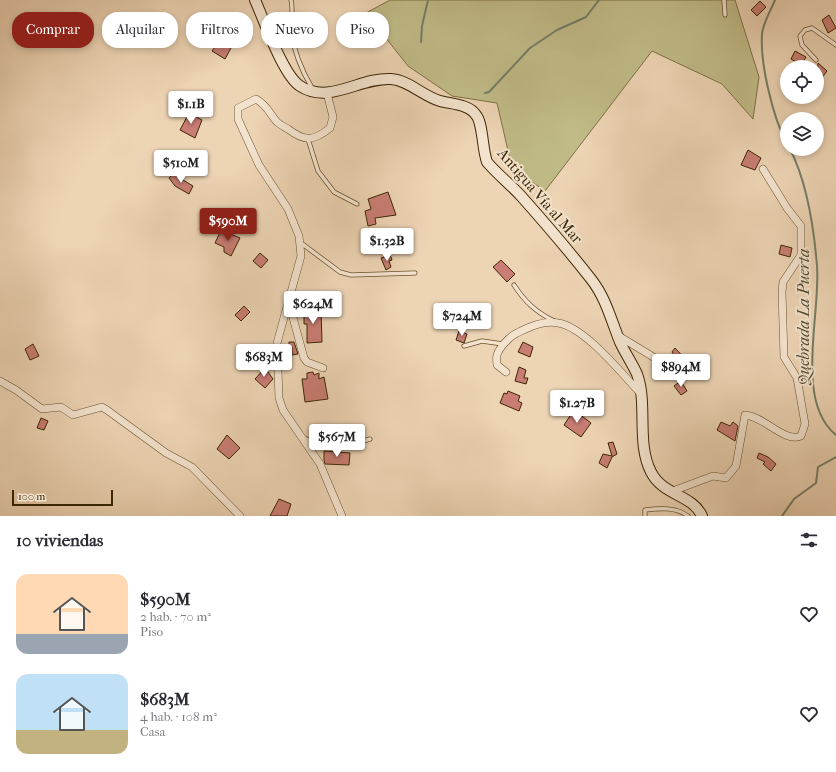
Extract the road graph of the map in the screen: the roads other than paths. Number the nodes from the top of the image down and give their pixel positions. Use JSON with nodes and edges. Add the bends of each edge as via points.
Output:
{"nodes":[{"id":1,"x":255,"y":0,"type":"edge"},
{"id":2,"x":291,"y":0,"type":"edge"},
{"id":3,"x":724,"y":0,"type":"edge"},
{"id":4,"x":725,"y":15,"type":"dead end"},
{"id":5,"x":836,"y":45,"type":"edge"},
{"id":6,"x":816,"y":60,"type":"dead end"},
{"id":7,"x":315,"y":93,"type":"junction"},
{"id":8,"x":327,"y":93,"type":"junction"},
{"id":9,"x":308,"y":139,"type":"junction"},
{"id":10,"x":763,"y":169,"type":"dead end"},
{"id":11,"x":357,"y":204,"type":"dead end"},
{"id":12,"x":301,"y":243,"type":"junction"},
{"id":13,"x":415,"y":273,"type":"dead end"},
{"id":14,"x":514,"y":285,"type":"dead end"},
{"id":15,"x":289,"y":302,"type":"junction"},
{"id":16,"x":559,"y":323,"type":"junction"},
{"id":17,"x":617,"y":335,"type":"junction"},
{"id":18,"x":504,"y":344,"type":"junction"},
{"id":19,"x":464,"y":346,"type":"dead end"},
{"id":20,"x":323,"y":368,"type":"dead end"},
{"id":21,"x":506,"y":372,"type":"dead end"},
{"id":22,"x":683,"y":375,"type":"dead end"},
{"id":23,"x":0,"y":381,"type":"edge"},
{"id":24,"x":641,"y":394,"type":"junction"},
{"id":25,"x":303,"y":438,"type":"junction"},
{"id":26,"x":370,"y":439,"type":"dead end"},
{"id":27,"x":670,"y":492,"type":"junction"},
{"id":28,"x":240,"y":516,"type":"edge"},
{"id":29,"x":342,"y":516,"type":"edge"},
{"id":30,"x":645,"y":516,"type":"edge"},
{"id":31,"x":688,"y":516,"type":"edge"},
{"id":32,"x":702,"y":516,"type":"edge"}],
"edges":[{"from":1,"to":7,"type":"main road","name":"Antigua Vía al Mar","via":[[289,73],[299,85]]},
{"from":2,"to":7,"type":"lane","via":[[294,46]]},
{"from":3,"to":4,"type":"lane"},
{"from":5,"to":6,"type":"lane","via":[[812,28],[805,30],[800,36],[802,44]]},
{"from":7,"to":8,"type":"main road","name":"Antigua Vía al Mar"},
{"from":8,"to":9,"type":"street","via":[[332,117],[330,128],[320,136]]},
{"from":8,"to":17,"type":"main road","name":"Antigua Vía al Mar","via":[[378,79],[392,79],[429,97],[470,109],[476,114],[480,122],[487,162],[520,195],[592,280],[608,308]]},
{"from":9,"to":11,"type":"lane","via":[[318,171],[334,192]]},
{"from":9,"to":12,"type":"street","via":[[295,134],[278,122],[266,105],[256,99],[238,108],[238,119],[259,165],[288,209]]},
{"from":10,"to":27,"type":"street","via":[[786,208],[801,226],[801,255],[783,282],[782,292],[784,357],[797,378],[804,415],[804,430],[801,436],[790,437],[768,424],[745,415],[736,466],[731,473],[726,478],[713,476]]},
{"from":12,"to":13,"type":"lane","via":[[340,272],[351,276]]},
{"from":12,"to":15,"type":"street","via":[[302,256]]},
{"from":14,"to":16,"type":"lane","via":[[525,301],[540,314]]},
{"from":15,"to":20,"type":"street","via":[[304,358],[307,362]]},
{"from":15,"to":25,"type":"street","via":[[278,343],[279,398],[283,410]]},
{"from":16,"to":18,"type":"street","via":[[544,322],[530,327],[515,333]]},
{"from":16,"to":24,"type":"street","via":[[585,336]]},
{"from":17,"to":22,"type":"street"},
{"from":17,"to":24,"type":"main road","name":"Antigua Vía al Mar","via":[[636,374]]},
{"from":18,"to":19,"type":"lane","via":[[482,341]]},
{"from":18,"to":21,"type":"street","via":[[496,356],[497,365]]},
{"from":23,"to":28,"type":"street","via":[[42,410],[61,407],[73,415],[102,407],[166,454],[192,468]]},
{"from":24,"to":27,"type":"main road","name":"Antigua Vía al Mar","via":[[646,461],[657,481]]},
{"from":25,"to":26,"type":"lane","via":[[324,446],[354,444]]},
{"from":25,"to":29,"type":"street","via":[[320,464]]},
{"from":27,"to":32,"type":"main road","name":"Antigua Vía al Mar","via":[[693,504]]},
{"from":30,"to":31,"type":"lane","via":[[645,510],[674,509]]}]}
